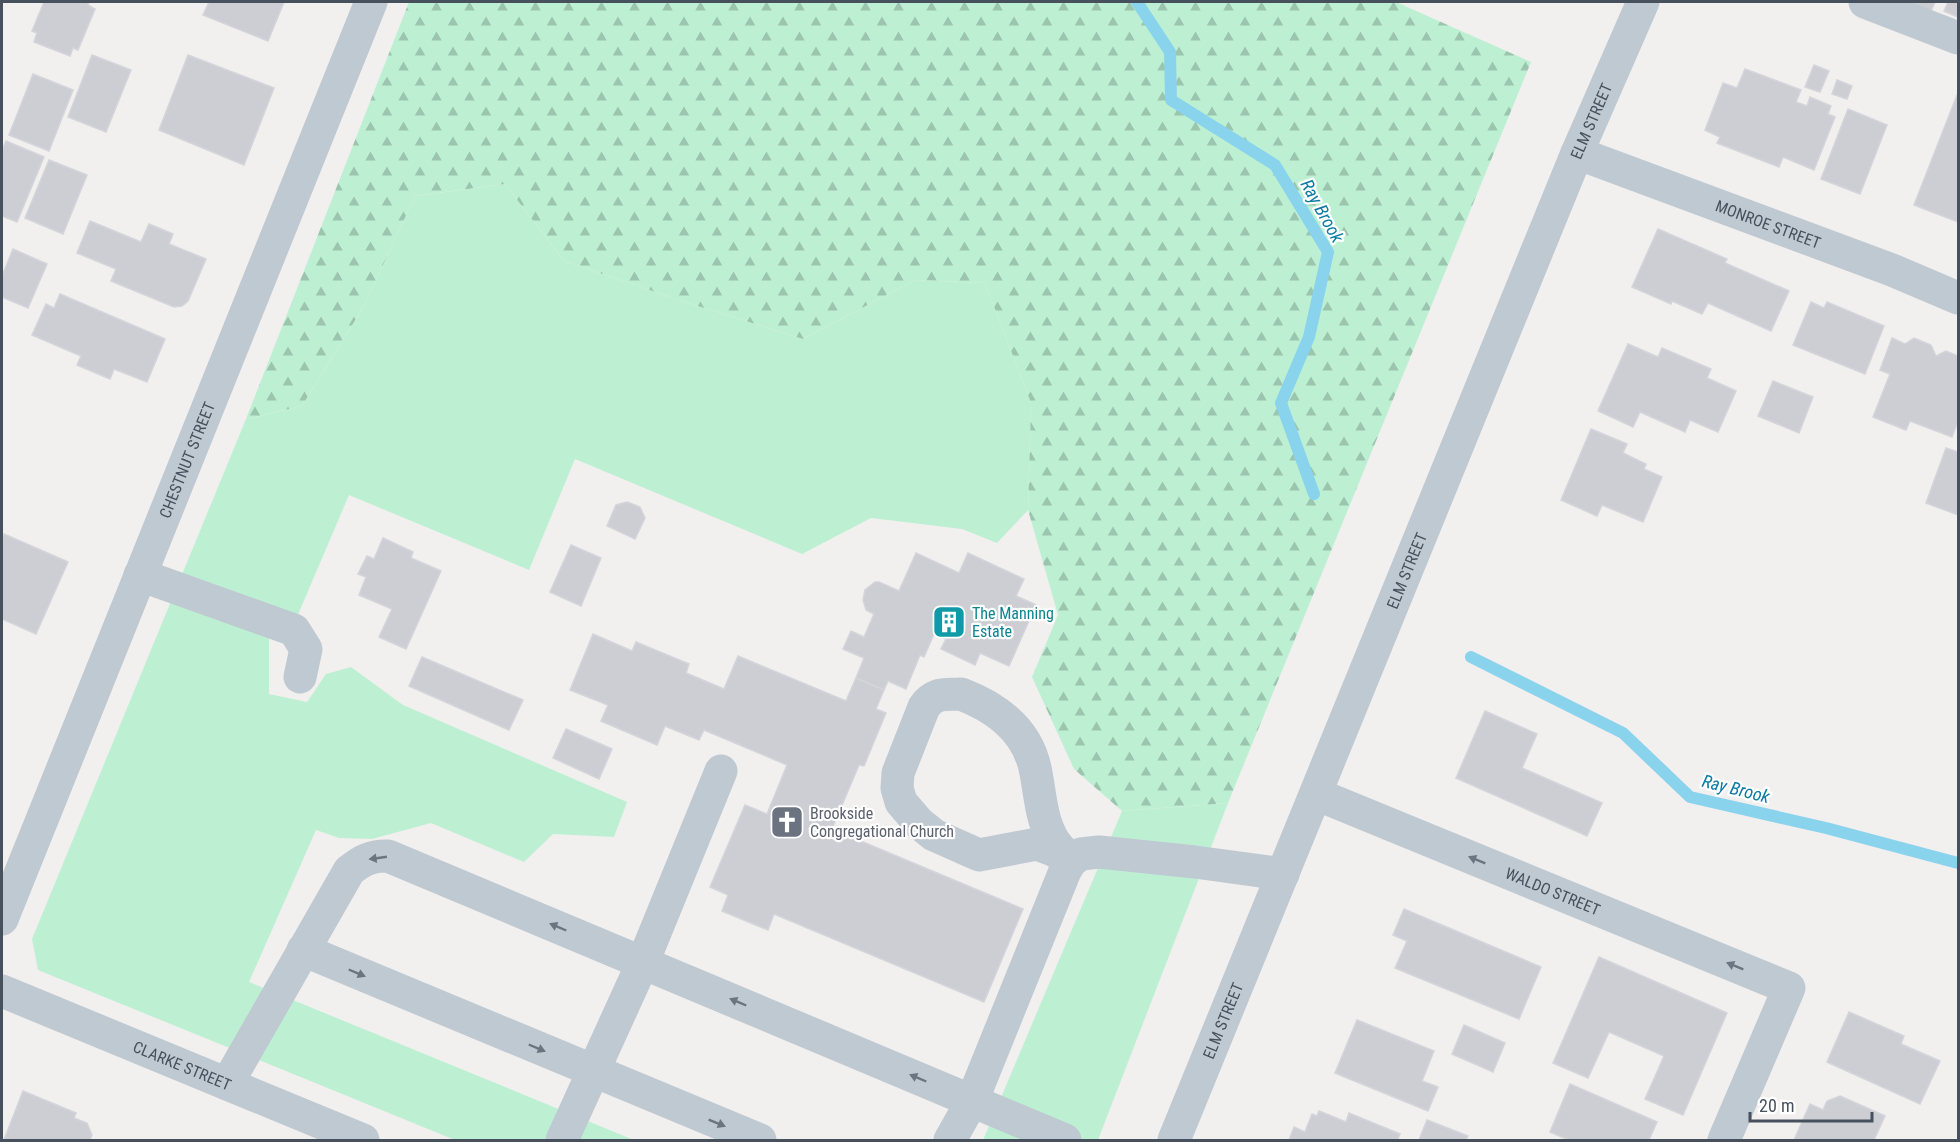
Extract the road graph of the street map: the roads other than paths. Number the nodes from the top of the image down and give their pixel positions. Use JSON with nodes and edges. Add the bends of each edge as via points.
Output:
{"nodes":[{"id":1,"x":371,"y":2,"type":"edge"},
{"id":2,"x":1643,"y":2,"type":"edge"},
{"id":3,"x":1865,"y":2,"type":"edge"},
{"id":4,"x":1959,"y":38,"type":"edge"},
{"id":5,"x":1577,"y":153,"type":"junction"},
{"id":6,"x":1959,"y":298,"type":"edge"},
{"id":7,"x":140,"y":575,"type":"junction"},
{"id":8,"x":300,"y":677,"type":"dead end"},
{"id":9,"x":721,"y":771,"type":"dead end"},
{"id":10,"x":1316,"y":794,"type":"junction"},
{"id":11,"x":1071,"y":861,"type":"junction"},
{"id":12,"x":1283,"y":874,"type":"junction"},
{"id":13,"x":2,"y":919,"type":"edge"},
{"id":14,"x":303,"y":950,"type":"junction"},
{"id":15,"x":643,"y":962,"type":"junction"},
{"id":16,"x":2,"y":991,"type":"edge"},
{"id":17,"x":595,"y":1072,"type":"junction"},
{"id":18,"x":227,"y":1084,"type":"junction"},
{"id":19,"x":972,"y":1101,"type":"junction"},
{"id":20,"x":363,"y":1140,"type":"edge"},
{"id":21,"x":562,"y":1140,"type":"edge"},
{"id":22,"x":760,"y":1140,"type":"edge"},
{"id":23,"x":950,"y":1140,"type":"edge"},
{"id":24,"x":1065,"y":1140,"type":"edge"},
{"id":25,"x":1174,"y":1140,"type":"edge"},
{"id":26,"x":1724,"y":1140,"type":"edge"}],
"edges":[{"from":1,"to":7,"type":"street","name":"CHESTNUT STREET"},
{"from":2,"to":5,"type":"street","name":"ELM STREET"},
{"from":3,"to":4,"type":"street"},
{"from":5,"to":6,"type":"street","name":"MONROE STREET"},
{"from":5,"to":10,"type":"street","name":"ELM STREET"},
{"from":7,"to":8,"type":"street","via":[[294,630],[306,649]]},
{"from":7,"to":13,"type":"street","name":"CHESTNUT STREET"},
{"from":9,"to":15,"type":"street"},
{"from":10,"to":12,"type":"street","name":"ELM STREET"},
{"from":26,"to":10,"type":"street","name":"WALDO STREET","one_way":true,"via":[[1789,988]]},
{"from":11,"to":11,"type":"street","via":[[1037,844],[979,855],[934,835],[919,823],[902,802],[897,788],[898,773],[930,698],[961,694],[1000,714],[1017,730],[1036,771],[1051,837]]},
{"from":11,"to":12,"type":"street","via":[[1081,854],[1099,852]]},
{"from":11,"to":19,"type":"street"},
{"from":12,"to":25,"type":"street","name":"ELM STREET"},
{"from":15,"to":14,"type":"street","one_way":true,"via":[[388,856],[377,855],[349,871]]},
{"from":14,"to":17,"type":"street","one_way":true},
{"from":14,"to":18,"type":"street"},
{"from":15,"to":17,"type":"street"},
{"from":19,"to":15,"type":"street","one_way":true},
{"from":16,"to":18,"type":"street","name":"CLARKE STREET"},
{"from":17,"to":21,"type":"street"},
{"from":17,"to":22,"type":"street","one_way":true},
{"from":18,"to":20,"type":"street","name":"CLARKE STREET"},
{"from":19,"to":23,"type":"street"},
{"from":19,"to":24,"type":"street"}]}
